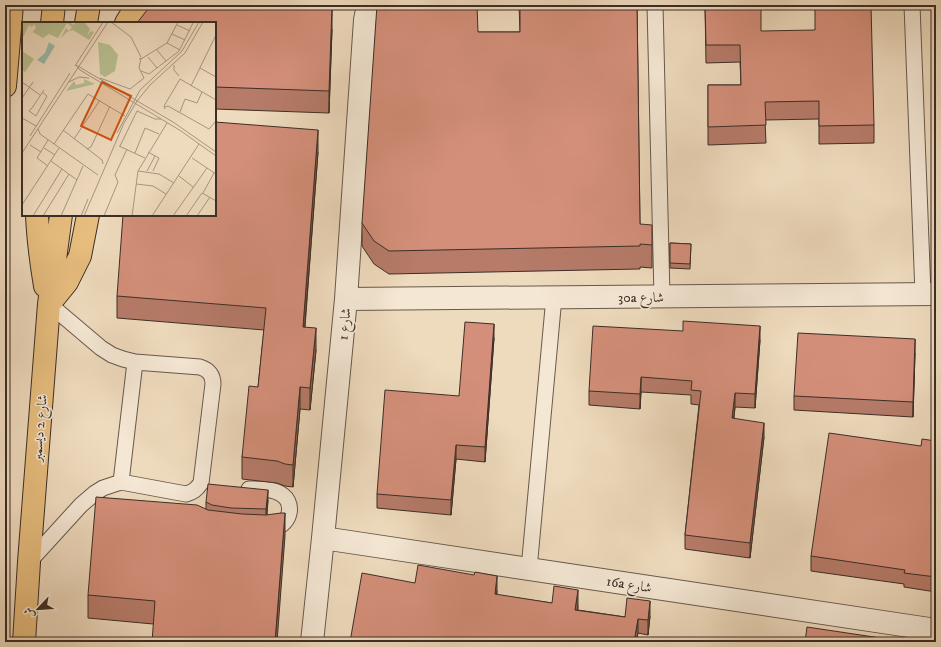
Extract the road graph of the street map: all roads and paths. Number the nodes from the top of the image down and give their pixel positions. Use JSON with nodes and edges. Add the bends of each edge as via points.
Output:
{"nodes":[{"id":1,"x":12,"y":5,"type":"edge"},
{"id":2,"x":54,"y":5,"type":"edge"},
{"id":3,"x":89,"y":5,"type":"edge"},
{"id":4,"x":138,"y":5,"type":"edge"},
{"id":5,"x":368,"y":5,"type":"edge"},
{"id":6,"x":655,"y":5,"type":"edge"},
{"id":7,"x":912,"y":5,"type":"edge"},
{"id":8,"x":52,"y":22,"type":"edge"},
{"id":9,"x":86,"y":22,"type":"edge"},
{"id":10,"x":127,"y":22,"type":"edge"},
{"id":11,"x":5,"y":86,"type":"edge"},
{"id":12,"x":37,"y":216,"type":"edge"},
{"id":13,"x":61,"y":216,"type":"edge"},
{"id":14,"x":88,"y":216,"type":"edge"},
{"id":15,"x":930,"y":294,"type":"edge"},
{"id":16,"x":662,"y":296,"type":"junction"},
{"id":17,"x":554,"y":297,"type":"junction"},
{"id":18,"x":346,"y":299,"type":"junction"},
{"id":19,"x":49,"y":304,"type":"junction"},
{"id":20,"x":135,"y":362,"type":"junction"},
{"id":21,"x":121,"y":482,"type":"junction"},
{"id":22,"x":201,"y":483,"type":"junction"},
{"id":23,"x":216,"y":485,"type":"edge"},
{"id":24,"x":238,"y":488,"type":"edge"},
{"id":25,"x":256,"y":529,"type":"edge"},
{"id":26,"x":323,"y":538,"type":"junction"},
{"id":27,"x":29,"y":562,"type":"junction"},
{"id":28,"x":529,"y":569,"type":"junction"},
{"id":29,"x":936,"y":630,"type":"edge"},
{"id":30,"x":24,"y":642,"type":"edge"},
{"id":31,"x":312,"y":642,"type":"edge"}],
"edges":[{"from":1,"to":11,"type":"main road"},
{"from":2,"to":8,"type":"main road"},
{"from":3,"to":9,"type":"main road"},
{"from":4,"to":10,"type":"main road"},
{"from":5,"to":18,"type":"street","name":"شارع 1"},
{"from":6,"to":16,"type":"lane"},
{"from":7,"to":15,"type":"lane"},
{"from":12,"to":19,"type":"main road","via":[[38,241]]},
{"from":13,"to":19,"type":"main road","name":"شارع 2 ديسمبر"},
{"from":14,"to":19,"type":"main road","via":[[80,256],[67,282]]},
{"from":15,"to":16,"type":"street","name":"30a شارع"},
{"from":16,"to":17,"type":"street","name":"30a شارع"},
{"from":17,"to":18,"type":"street","name":"30a شارع"},
{"from":17,"to":28,"type":"lane"},
{"from":18,"to":26,"type":"street","name":"شارع 1"},
{"from":19,"to":20,"type":"lane","via":[[101,348],[122,360]]},
{"from":19,"to":27,"type":"main road","name":"شارع 2 ديسمبر"},
{"from":20,"to":21,"type":"lane"},
{"from":20,"to":22,"type":"lane","via":[[200,367],[206,369],[213,378]]},
{"from":21,"to":22,"type":"lane","via":[[188,499]]},
{"from":21,"to":27,"type":"lane","via":[[103,488],[88,499]]},
{"from":22,"to":23,"type":"lane"},
{"from":24,"to":25,"type":"lane","via":[[276,492],[285,498],[290,507],[288,518],[281,526]]},
{"from":26,"to":28,"type":"street","name":"16a شارع"},
{"from":26,"to":31,"type":"street","name":"شارع 1"},
{"from":27,"to":30,"type":"main road","name":"شارع 2 ديسمبر"},
{"from":28,"to":29,"type":"street","name":"16a شارع"}]}
